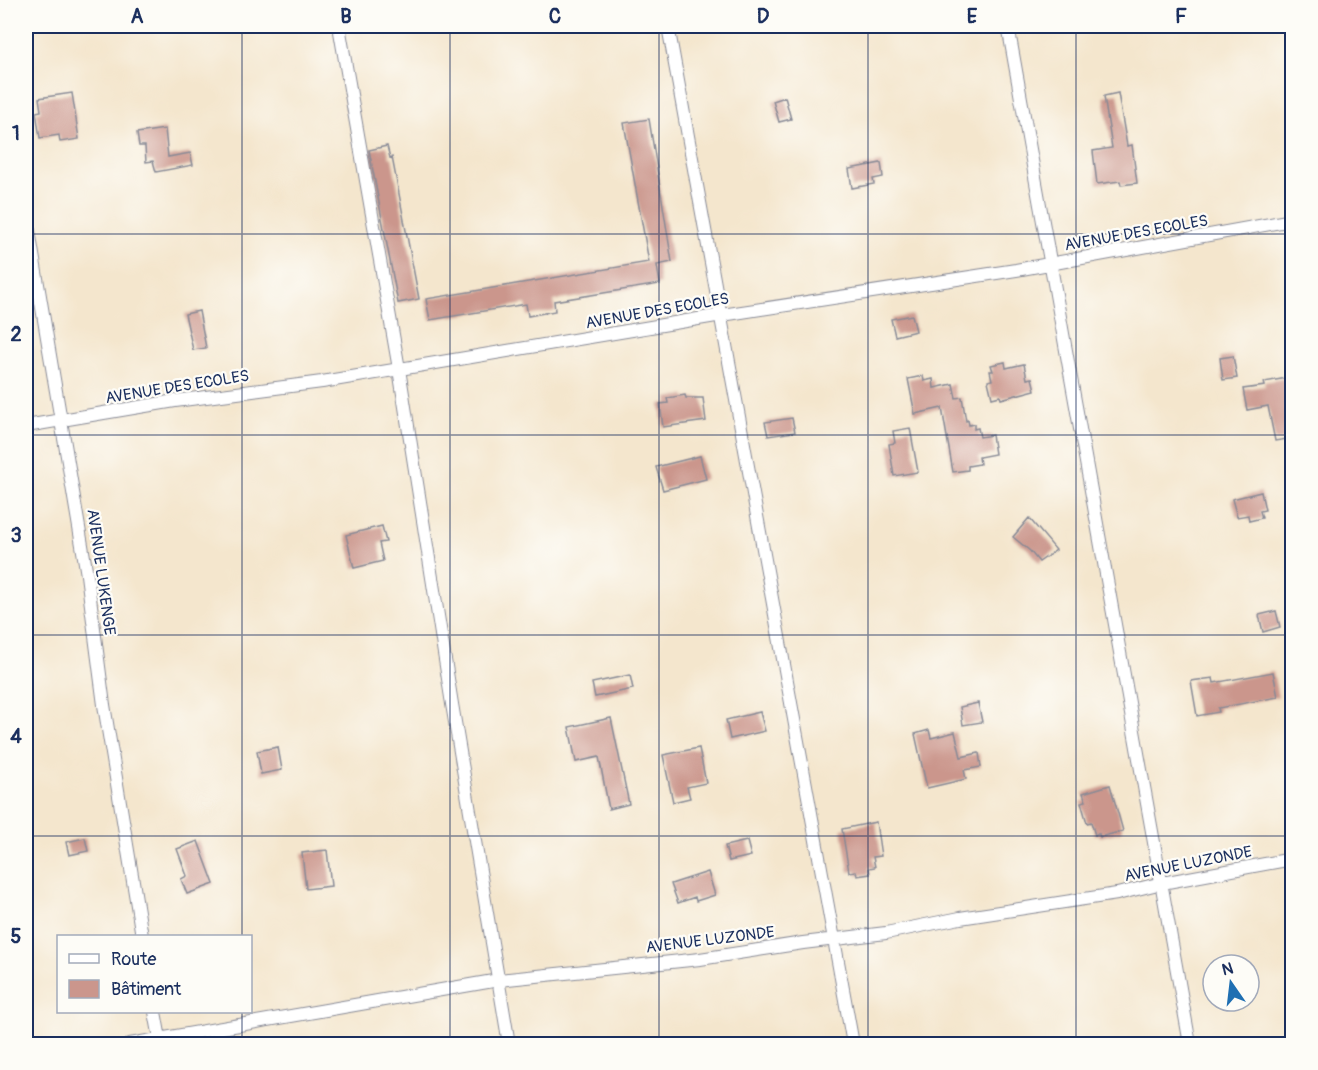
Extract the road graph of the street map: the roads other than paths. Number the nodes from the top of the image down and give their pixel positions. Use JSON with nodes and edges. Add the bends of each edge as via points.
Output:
{"nodes":[{"id":1,"x":339,"y":26,"type":"edge"},
{"id":2,"x":668,"y":26,"type":"edge"},
{"id":3,"x":1008,"y":26,"type":"edge"},
{"id":4,"x":26,"y":213,"type":"edge"},
{"id":5,"x":1293,"y":220,"type":"edge"},
{"id":6,"x":1049,"y":264,"type":"junction"},
{"id":7,"x":722,"y":315,"type":"junction"},
{"id":8,"x":399,"y":369,"type":"junction"},
{"id":9,"x":62,"y":421,"type":"junction"},
{"id":10,"x":26,"y":426,"type":"edge"},
{"id":11,"x":1293,"y":859,"type":"edge"},
{"id":12,"x":1162,"y":883,"type":"junction"},
{"id":13,"x":142,"y":935,"type":"edge"},
{"id":14,"x":835,"y":939,"type":"junction"},
{"id":15,"x":499,"y":980,"type":"junction"},
{"id":16,"x":155,"y":1013,"type":"edge"},
{"id":17,"x":160,"y":1041,"type":"edge"},
{"id":18,"x":130,"y":1044,"type":"edge"},
{"id":19,"x":509,"y":1044,"type":"edge"},
{"id":20,"x":853,"y":1044,"type":"edge"},
{"id":21,"x":1190,"y":1044,"type":"edge"}],
"edges":[{"from":1,"to":8,"type":"street"},
{"from":2,"to":7,"type":"street"},
{"from":3,"to":6,"type":"street"},
{"from":4,"to":9,"type":"street","name":"AVENUE LUKENGE"},
{"from":5,"to":6,"type":"street","name":"AVENUE DES ECOLES"},
{"from":6,"to":7,"type":"street","name":"AVENUE DES ECOLES"},
{"from":6,"to":12,"type":"street"},
{"from":7,"to":8,"type":"street","name":"AVENUE DES ECOLES"},
{"from":7,"to":14,"type":"street"},
{"from":8,"to":9,"type":"street","name":"AVENUE DES ECOLES"},
{"from":8,"to":15,"type":"street"},
{"from":9,"to":10,"type":"street","name":"AVENUE DES ECOLES"},
{"from":9,"to":13,"type":"street","name":"AVENUE LUKENGE"},
{"from":11,"to":12,"type":"street","name":"AVENUE LUZONDE"},
{"from":12,"to":14,"type":"street","name":"AVENUE LUZONDE","via":[[1095,898]]},
{"from":12,"to":21,"type":"street"},
{"from":14,"to":15,"type":"street","name":"AVENUE LUZONDE","via":[[700,959]]},
{"from":14,"to":20,"type":"street"},
{"from":15,"to":17,"type":"street","name":"AVENUE LUZONDE"},
{"from":15,"to":19,"type":"street"},
{"from":16,"to":17,"type":"street"},
{"from":17,"to":18,"type":"street","name":"AVENUE LUZONDE"}]}
